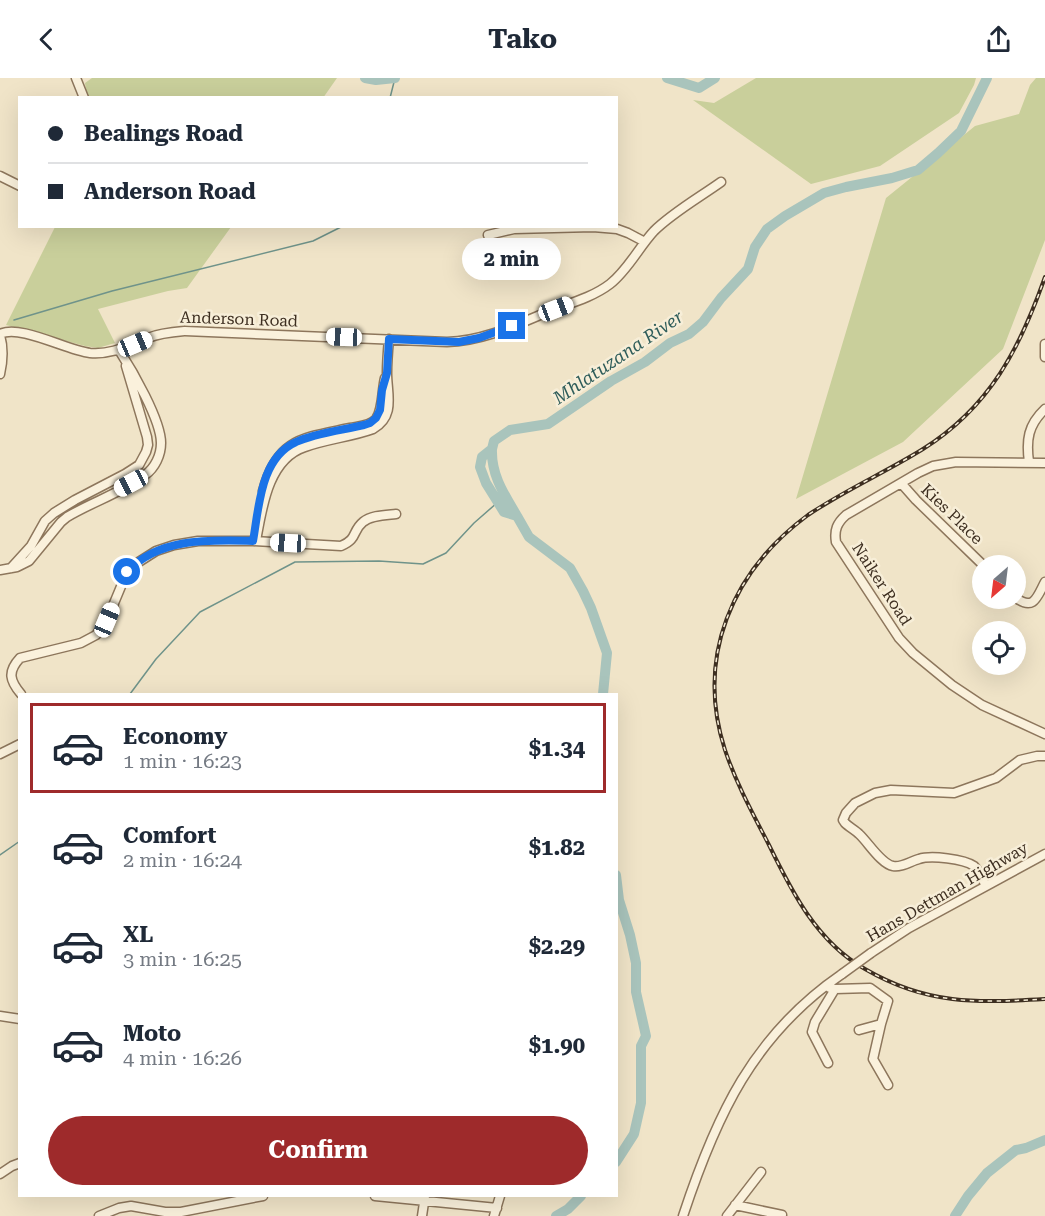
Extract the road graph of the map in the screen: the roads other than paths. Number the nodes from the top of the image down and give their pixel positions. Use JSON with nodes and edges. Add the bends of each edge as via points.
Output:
{"nodes":[{"id":1,"x":76,"y":78,"type":"edge"},
{"id":2,"x":83,"y":96,"type":"edge"},
{"id":3,"x":0,"y":176,"type":"edge"},
{"id":4,"x":721,"y":182,"type":"dead end"},
{"id":5,"x":18,"y":185,"type":"edge"},
{"id":6,"x":540,"y":228,"type":"edge"},
{"id":7,"x":608,"y":228,"type":"edge"},
{"id":8,"x":488,"y":235,"type":"dead end"},
{"id":9,"x":645,"y":242,"type":"junction"},
{"id":10,"x":0,"y":335,"type":"edge"},
{"id":11,"x":389,"y":339,"type":"junction"},
{"id":12,"x":1045,"y":344,"type":"edge"},
{"id":13,"x":119,"y":350,"type":"junction"},
{"id":14,"x":1045,"y":357,"type":"edge"},
{"id":15,"x":125,"y":360,"type":"junction"},
{"id":16,"x":0,"y":374,"type":"edge"},
{"id":17,"x":1045,"y":409,"type":"edge"},
{"id":18,"x":1029,"y":462,"type":"junction"},
{"id":19,"x":1045,"y":463,"type":"edge"},
{"id":20,"x":901,"y":483,"type":"junction"},
{"id":21,"x":396,"y":514,"type":"dead end"},
{"id":22,"x":254,"y":541,"type":"junction"},
{"id":23,"x":973,"y":555,"type":"edge"},
{"id":24,"x":11,"y":568,"type":"junction"},
{"id":25,"x":0,"y":570,"type":"edge"},
{"id":26,"x":1045,"y":582,"type":"edge"},
{"id":27,"x":1026,"y":602,"type":"edge"},
{"id":28,"x":20,"y":693,"type":"edge"},
{"id":29,"x":1045,"y":734,"type":"edge"},
{"id":30,"x":18,"y":745,"type":"edge"},
{"id":31,"x":0,"y":754,"type":"edge"},
{"id":32,"x":1045,"y":756,"type":"edge"},
{"id":33,"x":1045,"y":854,"type":"edge"},
{"id":34,"x":986,"y":886,"type":"junction"},
{"id":35,"x":824,"y":986,"type":"junction"},
{"id":36,"x":835,"y":989,"type":"junction"},
{"id":37,"x":0,"y":1016,"type":"edge"},
{"id":38,"x":18,"y":1019,"type":"edge"},
{"id":39,"x":881,"y":1024,"type":"junction"},
{"id":40,"x":859,"y":1030,"type":"dead end"},
{"id":41,"x":828,"y":1063,"type":"dead end"},
{"id":42,"x":888,"y":1085,"type":"dead end"},
{"id":43,"x":18,"y":1164,"type":"edge"},
{"id":44,"x":761,"y":1172,"type":"dead end"},
{"id":45,"x":0,"y":1174,"type":"edge"},
{"id":46,"x":258,"y":1197,"type":"edge"},
{"id":47,"x":400,"y":1197,"type":"edge"},
{"id":48,"x":500,"y":1197,"type":"edge"},
{"id":49,"x":424,"y":1198,"type":"edge"},
{"id":50,"x":735,"y":1205,"type":"junction"},
{"id":51,"x":496,"y":1212,"type":"edge"},
{"id":52,"x":782,"y":1215,"type":"edge"},
{"id":53,"x":99,"y":1216,"type":"edge"},
{"id":54,"x":422,"y":1216,"type":"edge"},
{"id":55,"x":683,"y":1216,"type":"edge"},
{"id":56,"x":727,"y":1216,"type":"edge"}],
"edges":[{"from":1,"to":2,"type":"street"},
{"from":3,"to":5,"type":"street"},
{"from":4,"to":9,"type":"street","name":"Anderson Road","via":[[662,224]]},
{"from":6,"to":8,"type":"street"},
{"from":7,"to":9,"type":"street"},
{"from":9,"to":11,"type":"street","name":"Anderson Road","via":[[603,289],[490,334],[459,342]]},
{"from":10,"to":13,"type":"street","name":"Anderson Road","via":[[5,331],[16,332],[90,353]]},
{"from":10,"to":16,"type":"street"},
{"from":11,"to":13,"type":"street","name":"Anderson Road","via":[[185,331],[150,337]]},
{"from":11,"to":22,"type":"street","via":[[379,415],[364,425],[297,441],[283,450],[268,474]]},
{"from":12,"to":14,"type":"street"},
{"from":13,"to":15,"type":"street"},
{"from":15,"to":24,"type":"street","via":[[147,437],[143,459],[125,474],[54,513]]},
{"from":15,"to":24,"type":"street","via":[[160,433],[157,461],[145,475],[67,517],[29,561]]},
{"from":17,"to":18,"type":"street","via":[[1030,431]]},
{"from":18,"to":19,"type":"street","name":"Naiker Road"},
{"from":18,"to":20,"type":"street","name":"Naiker Road","via":[[948,463],[933,466]]},
{"from":20,"to":23,"type":"street","name":"Kies Place"},
{"from":20,"to":29,"type":"street","name":"Naiker Road","via":[[846,515],[836,530],[837,542],[912,653],[982,705]]},
{"from":21,"to":22,"type":"street","via":[[363,522],[350,542],[341,546]]},
{"from":22,"to":28,"type":"street","via":[[186,542],[142,559],[127,572],[107,620],[96,635],[16,662],[11,679]]},
{"from":24,"to":25,"type":"street"},
{"from":26,"to":27,"type":"street","via":[[1036,600]]},
{"from":30,"to":31,"type":"street"},
{"from":32,"to":34,"type":"street","via":[[1020,760],[996,778],[954,793],[875,793],[855,802],[844,817],[845,823],[890,865],[929,857],[962,861],[976,869]]},
{"from":33,"to":34,"type":"street","name":"Hans Dettman Highway"},
{"from":34,"to":35,"type":"street","name":"Hans Dettman Highway","bridge":true,"via":[[909,928]]},
{"from":35,"to":36,"type":"street"},
{"from":35,"to":55,"type":"street","name":"Hans Dettman Highway","via":[[786,1022],[749,1068],[710,1142]]},
{"from":36,"to":39,"type":"street","via":[[870,988],[888,1001]]},
{"from":36,"to":41,"type":"street","via":[[813,1032]]},
{"from":37,"to":38,"type":"street"},
{"from":39,"to":40,"type":"street"},
{"from":39,"to":42,"type":"street","via":[[873,1059]]},
{"from":43,"to":45,"type":"street"},
{"from":44,"to":50,"type":"street"},
{"from":46,"to":53,"type":"street","via":[[181,1212],[131,1206]]},
{"from":47,"to":49,"type":"street"},
{"from":48,"to":51,"type":"street"},
{"from":49,"to":51,"type":"street"},
{"from":49,"to":54,"type":"street"},
{"from":50,"to":52,"type":"street"},
{"from":50,"to":56,"type":"street"}]}
